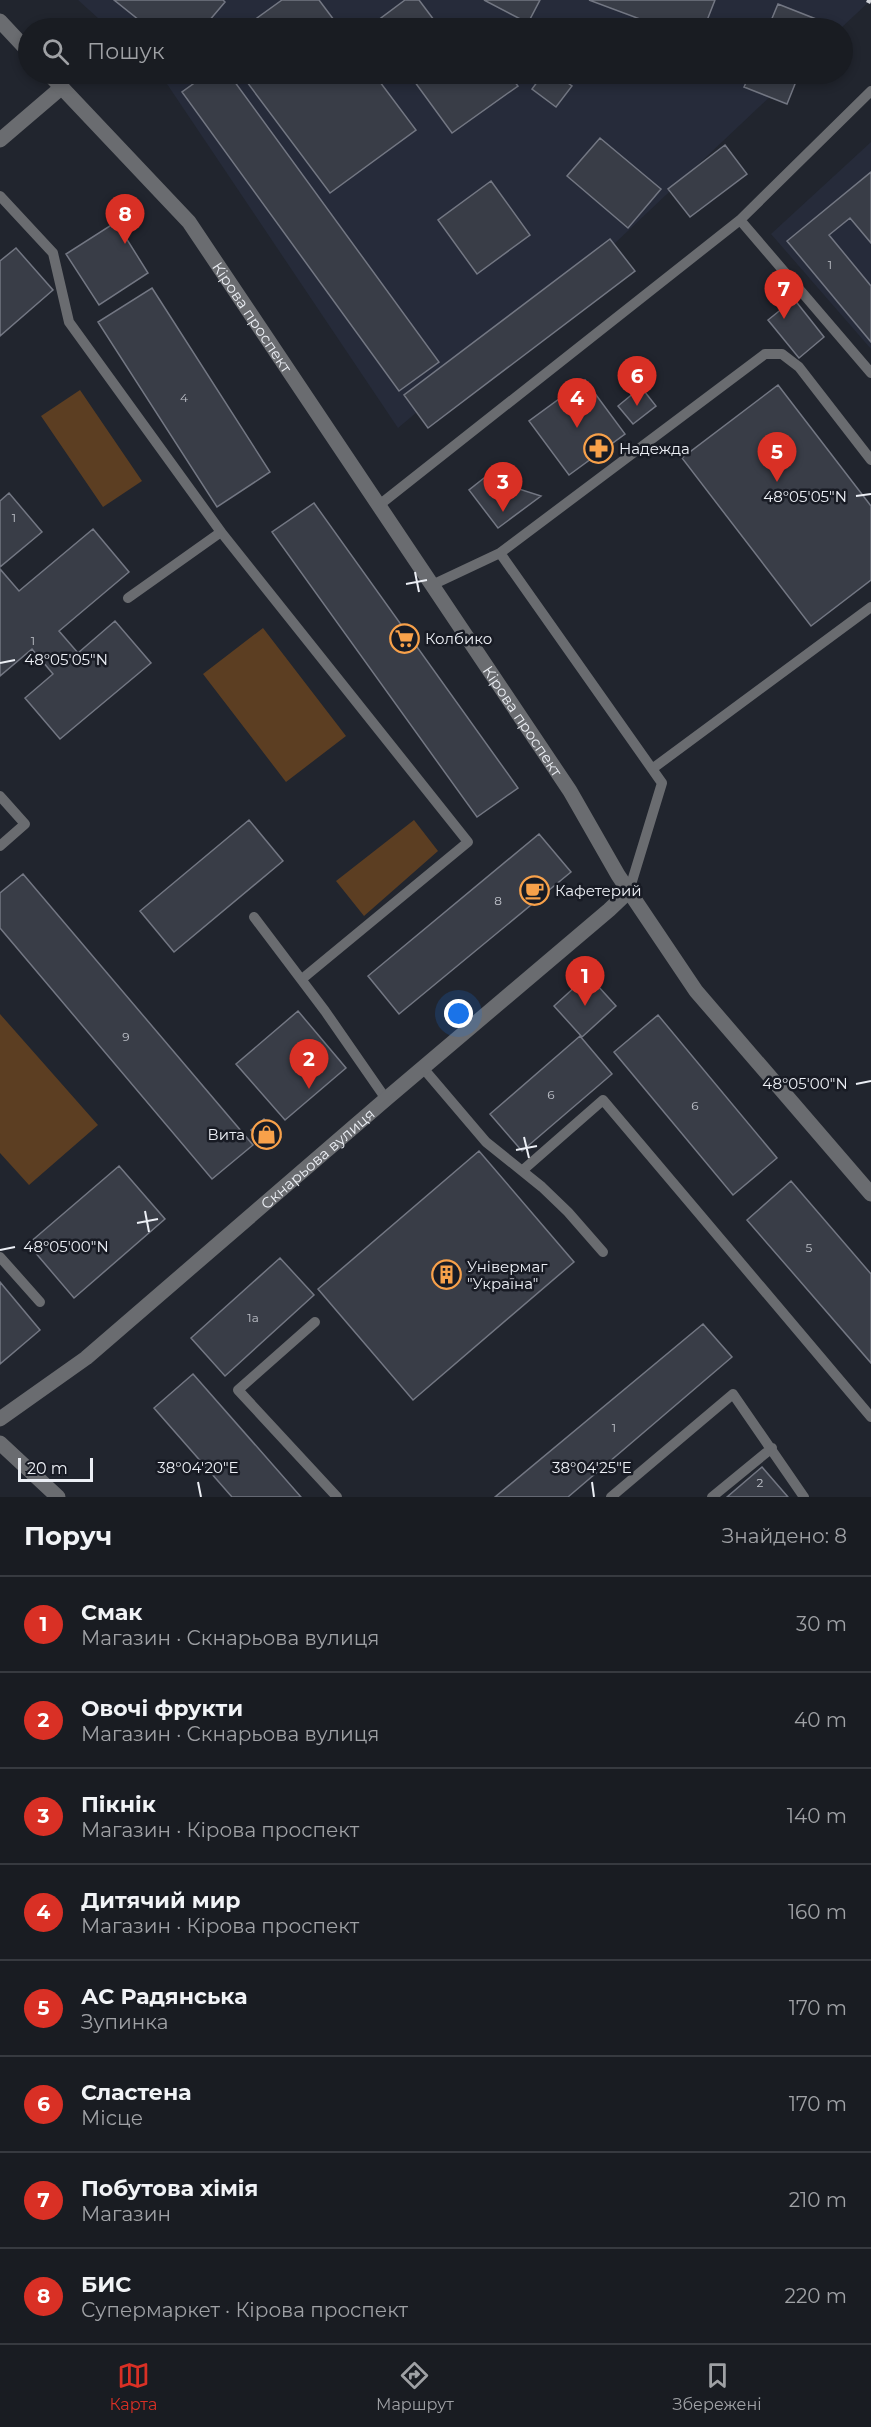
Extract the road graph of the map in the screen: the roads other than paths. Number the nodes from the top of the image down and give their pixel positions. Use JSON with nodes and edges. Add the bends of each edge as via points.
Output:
{"nodes":[{"id":1,"x":0,"y":21,"type":"edge"},
{"id":2,"x":18,"y":40,"type":"edge"},
{"id":3,"x":59,"y":84,"type":"edge"},
{"id":4,"x":62,"y":87,"type":"junction"},
{"id":5,"x":871,"y":91,"type":"edge"},
{"id":6,"x":0,"y":140,"type":"edge"},
{"id":7,"x":0,"y":196,"type":"edge"},
{"id":8,"x":740,"y":220,"type":"junction"},
{"id":9,"x":871,"y":373,"type":"edge"},
{"id":10,"x":871,"y":460,"type":"edge"},
{"id":11,"x":378,"y":506,"type":"junction"},
{"id":12,"x":221,"y":532,"type":"junction"},
{"id":13,"x":500,"y":553,"type":"junction"},
{"id":14,"x":432,"y":585,"type":"junction"},
{"id":15,"x":128,"y":598,"type":"dead end"},
{"id":16,"x":871,"y":607,"type":"edge"},
{"id":17,"x":652,"y":769,"type":"junction"},
{"id":18,"x":0,"y":796,"type":"edge"},
{"id":19,"x":0,"y":846,"type":"edge"},
{"id":20,"x":629,"y":891,"type":"junction"},
{"id":21,"x":254,"y":917,"type":"dead end"},
{"id":22,"x":302,"y":979,"type":"junction"},
{"id":23,"x":423,"y":1068,"type":"junction"},
{"id":24,"x":386,"y":1099,"type":"junction"},
{"id":25,"x":523,"y":1170,"type":"junction"},
{"id":26,"x":871,"y":1194,"type":"edge"},
{"id":27,"x":603,"y":1252,"type":"dead end"},
{"id":28,"x":0,"y":1257,"type":"edge"},
{"id":29,"x":40,"y":1302,"type":"dead end"},
{"id":30,"x":315,"y":1322,"type":"dead end"},
{"id":31,"x":871,"y":1417,"type":"edge"},
{"id":32,"x":0,"y":1419,"type":"edge"},
{"id":33,"x":0,"y":1443,"type":"edge"},
{"id":34,"x":772,"y":1448,"type":"junction"},
{"id":35,"x":58,"y":1497,"type":"edge"},
{"id":36,"x":337,"y":1497,"type":"edge"},
{"id":37,"x":611,"y":1497,"type":"edge"},
{"id":38,"x":712,"y":1497,"type":"edge"},
{"id":39,"x":804,"y":1497,"type":"edge"}],
"edges":[{"from":1,"to":2,"type":"street"},
{"from":3,"to":4,"type":"street","name":"Кірова проспект"},
{"from":4,"to":6,"type":"street"},
{"from":4,"to":11,"type":"street","name":"Кірова проспект","via":[[189,222]]},
{"from":5,"to":8,"type":"lane"},
{"from":7,"to":12,"type":"lane","via":[[53,253],[69,322]]},
{"from":8,"to":9,"type":"lane"},
{"from":8,"to":11,"type":"lane"},
{"from":10,"to":13,"type":"lane","via":[[799,367],[782,354],[765,354]]},
{"from":11,"to":14,"type":"street","name":"Кірова проспект"},
{"from":12,"to":15,"type":"lane"},
{"from":12,"to":22,"type":"lane","via":[[468,843]]},
{"from":13,"to":14,"type":"lane"},
{"from":13,"to":17,"type":"lane"},
{"from":14,"to":20,"type":"street","name":"Кірова проспект","via":[[570,791]]},
{"from":16,"to":17,"type":"lane"},
{"from":17,"to":20,"type":"lane","via":[[662,783]]},
{"from":18,"to":19,"type":"lane","via":[[25,824]]},
{"from":20,"to":23,"type":"street","name":"Скнарьова вулиця"},
{"from":20,"to":26,"type":"street","name":"Кірова проспект","via":[[696,992]]},
{"from":21,"to":22,"type":"lane"},
{"from":22,"to":24,"type":"lane"},
{"from":23,"to":24,"type":"street","name":"Скнарьова вулиця"},
{"from":23,"to":25,"type":"lane","via":[[486,1142]]},
{"from":24,"to":32,"type":"street","name":"Скнарьова вулиця","via":[[86,1358]]},
{"from":25,"to":27,"type":"lane"},
{"from":25,"to":31,"type":"lane","via":[[603,1100]]},
{"from":28,"to":29,"type":"lane"},
{"from":30,"to":36,"type":"lane","via":[[238,1390]]},
{"from":33,"to":35,"type":"street"},
{"from":34,"to":37,"type":"lane","via":[[733,1394]]},
{"from":34,"to":38,"type":"lane"},
{"from":34,"to":39,"type":"lane"}]}
